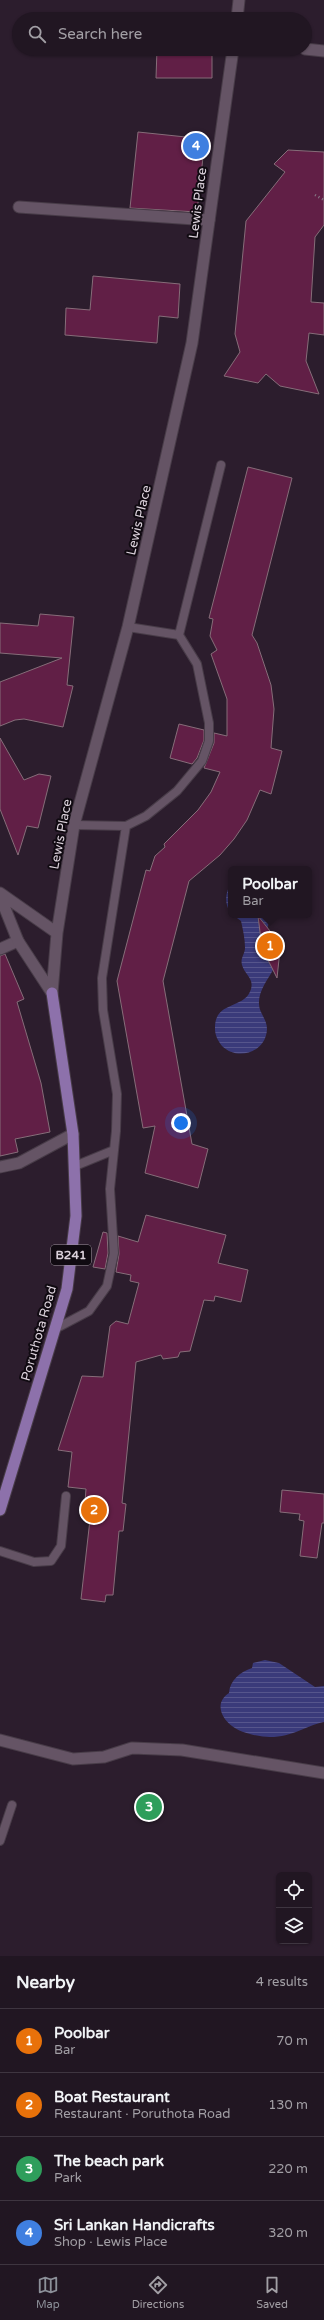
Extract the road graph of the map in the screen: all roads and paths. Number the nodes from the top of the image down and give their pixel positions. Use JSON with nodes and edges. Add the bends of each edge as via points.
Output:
{"nodes":[{"id":1,"x":240,"y":0,"type":"edge"},
{"id":2,"x":238,"y":12,"type":"edge"},
{"id":3,"x":312,"y":50,"type":"edge"},
{"id":4,"x":324,"y":51,"type":"edge"},
{"id":5,"x":232,"y":56,"type":"edge"},
{"id":6,"x":315,"y":195,"type":"dead end"},
{"id":7,"x":323,"y":199,"type":"edge"},
{"id":8,"x":19,"y":208,"type":"dead end"},
{"id":9,"x":208,"y":220,"type":"junction"},
{"id":10,"x":221,"y":465,"type":"dead end"},
{"id":11,"x":128,"y":627,"type":"junction"},
{"id":12,"x":179,"y":635,"type":"junction"},
{"id":13,"x":74,"y":825,"type":"junction"},
{"id":14,"x":126,"y":826,"type":"junction"},
{"id":15,"x":0,"y":893,"type":"edge"},
{"id":16,"x":0,"y":896,"type":"edge"},
{"id":17,"x":57,"y":933,"type":"junction"},
{"id":18,"x":18,"y":941,"type":"junction"},
{"id":19,"x":0,"y":950,"type":"edge"},
{"id":20,"x":52,"y":993,"type":"junction"},
{"id":21,"x":73,"y":1134,"type":"junction"},
{"id":22,"x":114,"y":1150,"type":"junction"},
{"id":23,"x":75,"y":1166,"type":"junction"},
{"id":24,"x":0,"y":1168,"type":"edge"},
{"id":25,"x":55,"y":1329,"type":"junction"},
{"id":26,"x":66,"y":1496,"type":"dead end"},
{"id":27,"x":0,"y":1510,"type":"edge"},
{"id":28,"x":0,"y":1551,"type":"edge"},
{"id":29,"x":0,"y":1740,"type":"edge"},
{"id":30,"x":324,"y":1773,"type":"edge"},
{"id":31,"x":12,"y":1805,"type":"dead end"},
{"id":32,"x":0,"y":1841,"type":"edge"}],
"edges":[{"from":1,"to":2,"type":"street"},
{"from":3,"to":4,"type":"street"},
{"from":5,"to":9,"type":"street","name":"Lewis Place"},
{"from":6,"to":7,"type":"path"},
{"from":8,"to":9,"type":"street"},
{"from":9,"to":11,"type":"street","name":"Lewis Place","via":[[192,342]]},
{"from":10,"to":12,"type":"lane"},
{"from":11,"to":12,"type":"lane"},
{"from":11,"to":13,"type":"street","name":"Lewis Place"},
{"from":12,"to":14,"type":"lane","via":[[197,664],[209,723],[209,741],[202,761],[177,791],[146,816]]},
{"from":13,"to":14,"type":"lane"},
{"from":13,"to":17,"type":"street","name":"Lewis Place"},
{"from":14,"to":22,"type":"lane","via":[[102,978],[103,1010],[117,1094]]},
{"from":15,"to":17,"type":"street"},
{"from":16,"to":18,"type":"street"},
{"from":17,"to":20,"type":"street","name":"Lewis Place"},
{"from":18,"to":19,"type":"street"},
{"from":18,"to":20,"type":"street"},
{"from":20,"to":21,"type":"main road","name":"Poruthota Road","number":"B241"},
{"from":21,"to":23,"type":"main road","name":"Poruthota Road","number":"B241"},
{"from":21,"to":24,"type":"street","via":[[19,1163]]},
{"from":22,"to":23,"type":"lane"},
{"from":22,"to":25,"type":"lane","via":[[110,1190],[114,1253],[107,1286],[89,1311]]},
{"from":23,"to":25,"type":"main road","name":"Poruthota Road","number":"B241","via":[[76,1216],[67,1289]]},
{"from":25,"to":27,"type":"main road","name":"Poruthota Road","number":"B241"},
{"from":26,"to":28,"type":"lane","via":[[61,1546],[51,1561],[34,1562]]},
{"from":29,"to":30,"type":"street","via":[[73,1760],[104,1757],[132,1748],[182,1750]]},
{"from":31,"to":32,"type":"lane"}]}
